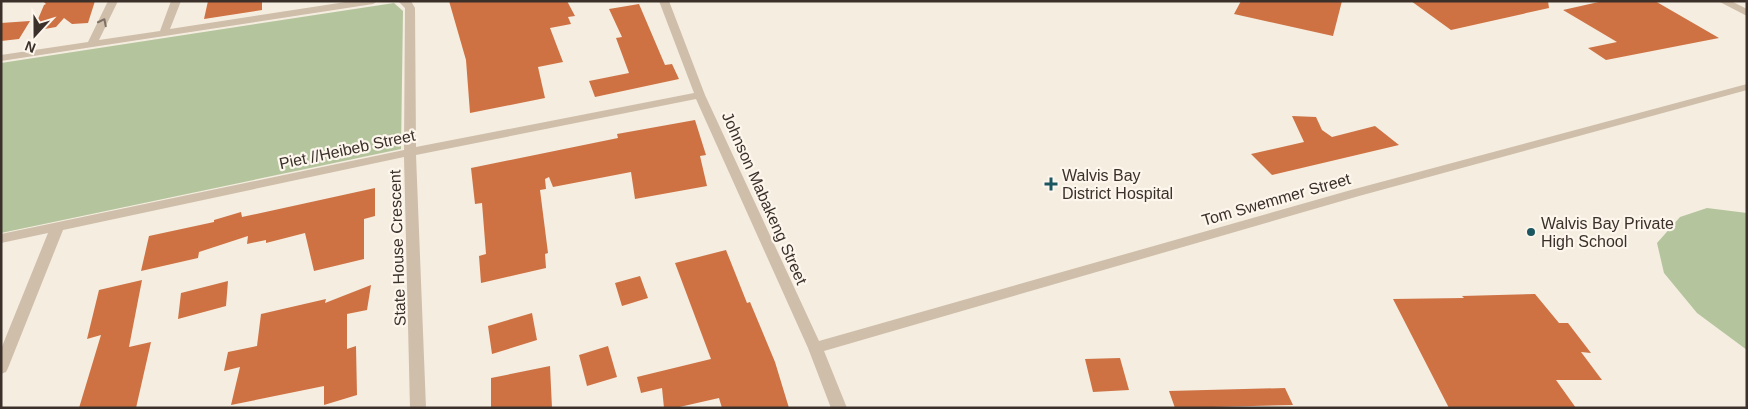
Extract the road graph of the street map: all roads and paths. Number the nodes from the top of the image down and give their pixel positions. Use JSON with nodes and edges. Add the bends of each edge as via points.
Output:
{"nodes":[{"id":1,"x":114,"y":1,"type":"edge"},
{"id":2,"x":176,"y":1,"type":"edge"},
{"id":3,"x":373,"y":1,"type":"edge"},
{"id":4,"x":403,"y":1,"type":"edge"},
{"id":5,"x":664,"y":1,"type":"edge"},
{"id":6,"x":1723,"y":1,"type":"edge"},
{"id":7,"x":1747,"y":13,"type":"edge"},
{"id":8,"x":164,"y":33,"type":"junction"},
{"id":9,"x":92,"y":44,"type":"junction"},
{"id":10,"x":1,"y":58,"type":"edge"},
{"id":11,"x":1747,"y":87,"type":"edge"},
{"id":12,"x":700,"y":95,"type":"junction"},
{"id":13,"x":410,"y":152,"type":"junction"},
{"id":14,"x":57,"y":228,"type":"junction"},
{"id":15,"x":1,"y":239,"type":"edge"},
{"id":16,"x":815,"y":348,"type":"junction"},
{"id":17,"x":1,"y":368,"type":"edge"},
{"id":18,"x":418,"y":408,"type":"edge"},
{"id":19,"x":839,"y":408,"type":"edge"}],
"edges":[{"from":9,"to":1,"type":"street","one_way":true},
{"from":2,"to":8,"type":"street"},
{"from":3,"to":8,"type":"street"},
{"from":4,"to":13,"type":"street","name":"State House Crescent","via":[[410,8]]},
{"from":5,"to":12,"type":"street","name":"Johnson Mabakeng Street"},
{"from":6,"to":7,"type":"street"},
{"from":8,"to":9,"type":"street"},
{"from":9,"to":10,"type":"street"},
{"from":11,"to":16,"type":"street","name":"Tom Swemmer Street","via":[[1345,196]]},
{"from":12,"to":13,"type":"street","name":"Piet //Heibeb Street"},
{"from":12,"to":16,"type":"street","name":"Johnson Mabakeng Street"},
{"from":13,"to":14,"type":"street","name":"Piet //Heibeb Street"},
{"from":13,"to":18,"type":"street","name":"State House Crescent"},
{"from":14,"to":15,"type":"street","name":"Piet //Heibeb Street"},
{"from":14,"to":17,"type":"street"},
{"from":16,"to":19,"type":"street","name":"Johnson Mabakeng Street"}]}
